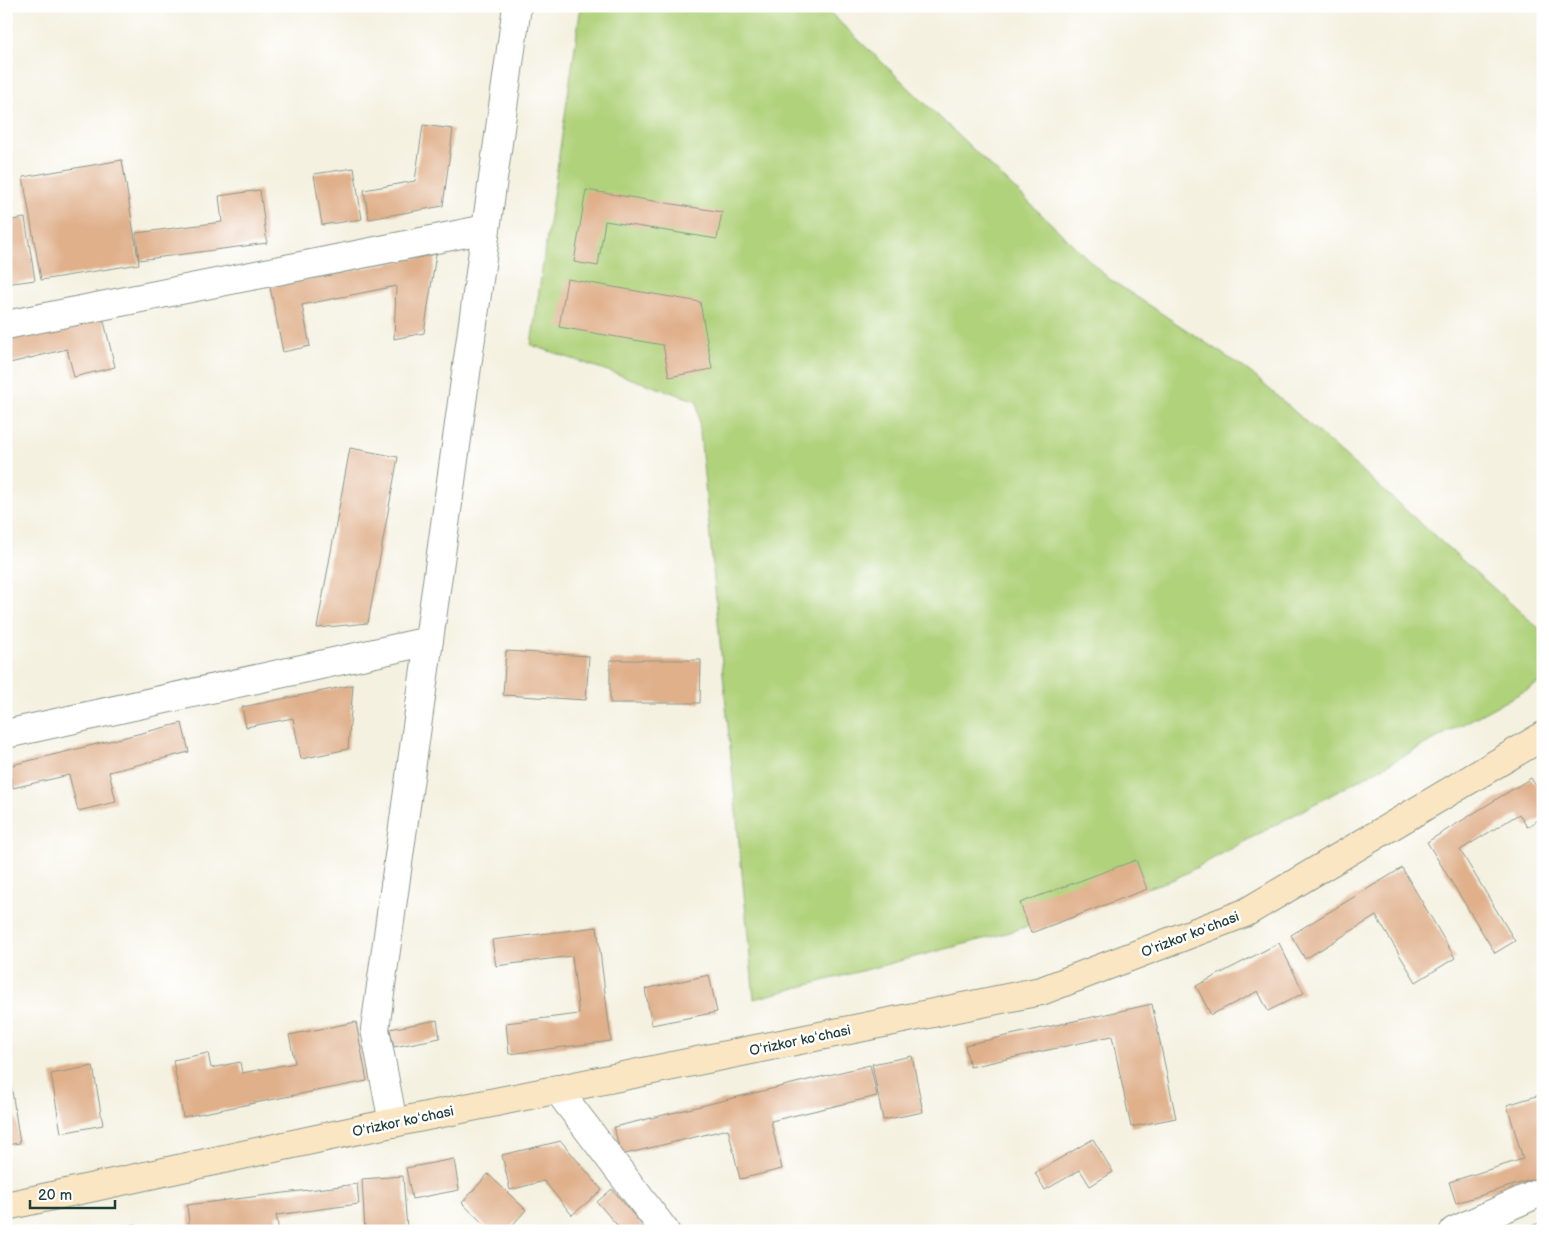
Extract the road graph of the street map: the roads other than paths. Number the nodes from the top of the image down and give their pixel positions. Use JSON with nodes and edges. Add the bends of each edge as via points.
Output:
{"nodes":[{"id":1,"x":516,"y":6,"type":"edge"},
{"id":2,"x":486,"y":229,"type":"junction"},
{"id":3,"x":6,"y":325,"type":"edge"},
{"id":4,"x":429,"y":641,"type":"junction"},
{"id":5,"x":6,"y":734,"type":"edge"},
{"id":6,"x":1543,"y":736,"type":"edge"},
{"id":7,"x":557,"y":1089,"type":"junction"},
{"id":8,"x":393,"y":1123,"type":"junction"},
{"id":9,"x":1543,"y":1191,"type":"edge"},
{"id":10,"x":6,"y":1206,"type":"edge"},
{"id":11,"x":665,"y":1231,"type":"edge"},
{"id":12,"x":1454,"y":1231,"type":"edge"}],
"edges":[{"from":1,"to":2,"type":"street"},
{"from":2,"to":3,"type":"street"},
{"from":2,"to":4,"type":"street"},
{"from":4,"to":5,"type":"street"},
{"from":4,"to":8,"type":"street","via":[[375,1028]]},
{"from":6,"to":7,"type":"main road","name":"Oʻrizkor koʻchasi","via":[[1245,913],[1041,991]]},
{"from":7,"to":8,"type":"main road","name":"Oʻrizkor koʻchasi"},
{"from":7,"to":11,"type":"street"},
{"from":8,"to":10,"type":"main road","name":"Oʻrizkor koʻchasi"},
{"from":9,"to":12,"type":"street"}]}
